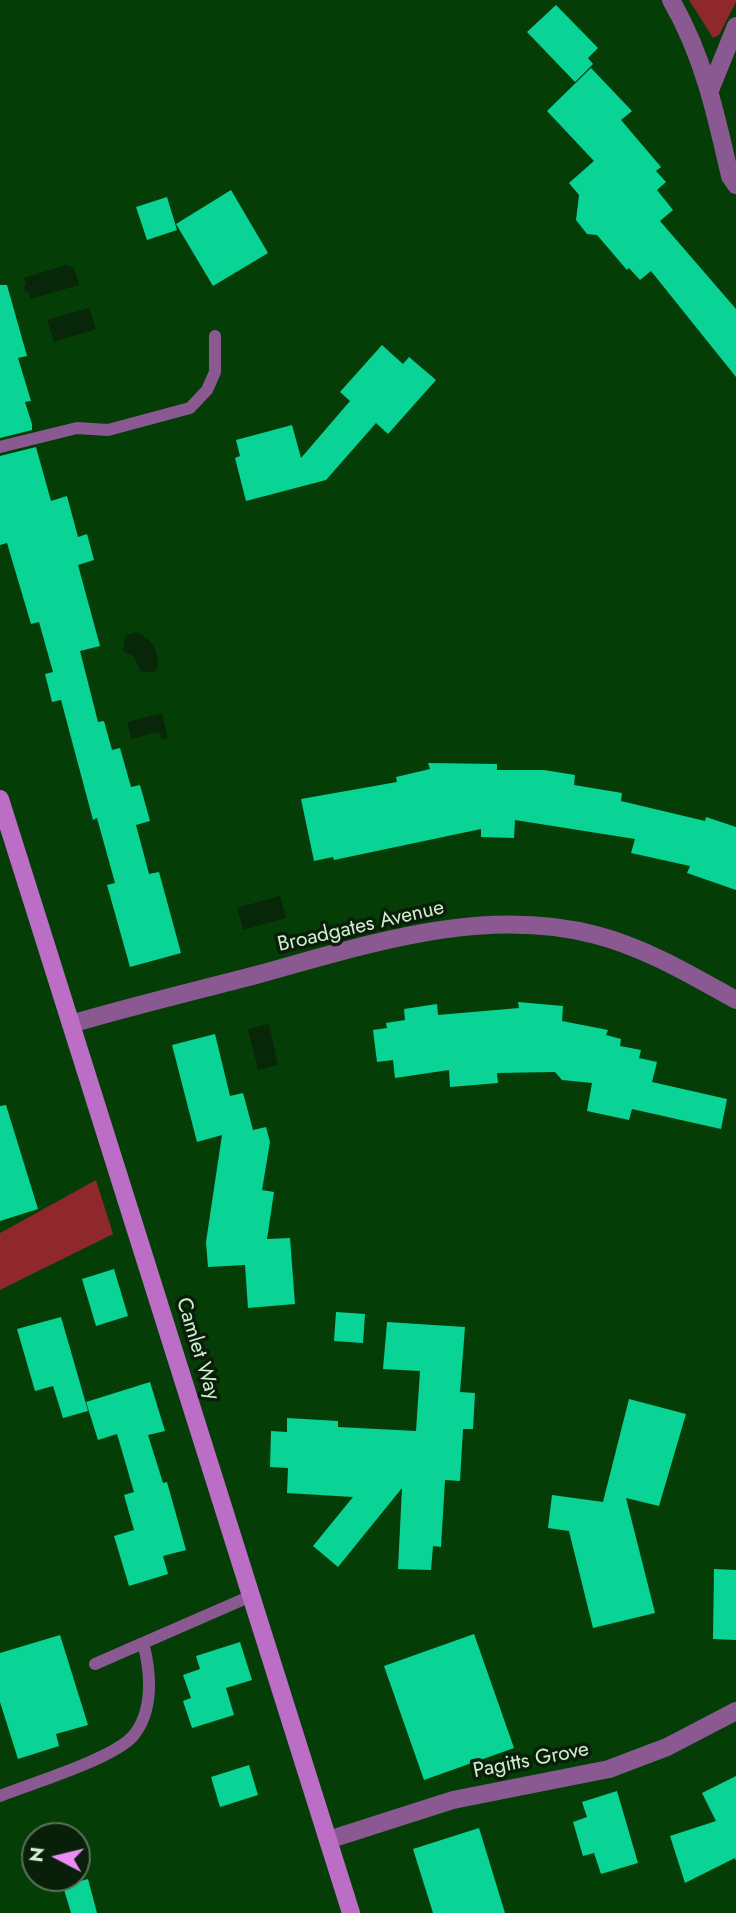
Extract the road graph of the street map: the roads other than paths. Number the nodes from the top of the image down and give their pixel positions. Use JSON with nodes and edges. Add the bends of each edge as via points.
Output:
{"nodes":[{"id":1,"x":671,"y":0,"type":"edge"},
{"id":2,"x":736,"y":26,"type":"edge"},
{"id":3,"x":710,"y":90,"type":"junction"},
{"id":4,"x":736,"y":185,"type":"edge"},
{"id":5,"x":215,"y":336,"type":"dead end"},
{"id":6,"x":0,"y":447,"type":"edge"},
{"id":7,"x":0,"y":799,"type":"edge"},
{"id":8,"x":736,"y":1000,"type":"edge"},
{"id":9,"x":71,"y":1024,"type":"junction"},
{"id":10,"x":251,"y":1596,"type":"junction"},
{"id":11,"x":143,"y":1643,"type":"junction"},
{"id":12,"x":94,"y":1664,"type":"dead end"},
{"id":13,"x":736,"y":1711,"type":"edge"},
{"id":14,"x":0,"y":1796,"type":"edge"},
{"id":15,"x":328,"y":1840,"type":"junction"},
{"id":16,"x":351,"y":1913,"type":"edge"}],
"edges":[{"from":1,"to":3,"type":"street","via":[[691,35]]},
{"from":2,"to":3,"type":"street"},
{"from":3,"to":4,"type":"street"},
{"from":5,"to":6,"type":"lane","via":[[215,372],[207,390],[190,408],[108,430],[77,428]]},
{"from":7,"to":9,"type":"street","name":"Camlet Way"},
{"from":8,"to":9,"type":"street","name":"Broadgates Avenue","via":[[639,949],[595,934],[497,924],[420,932]]},
{"from":9,"to":10,"type":"street","name":"Camlet Way"},
{"from":10,"to":11,"type":"lane"},
{"from":10,"to":15,"type":"street","name":"Camlet Way"},
{"from":11,"to":12,"type":"lane"},
{"from":11,"to":14,"type":"lane","via":[[149,1689],[143,1718],[132,1737],[68,1770]]},
{"from":13,"to":15,"type":"street","name":"Pagitts Grove","via":[[667,1748],[609,1769],[453,1800]]},
{"from":15,"to":16,"type":"street","name":"Camlet Way"}]}
